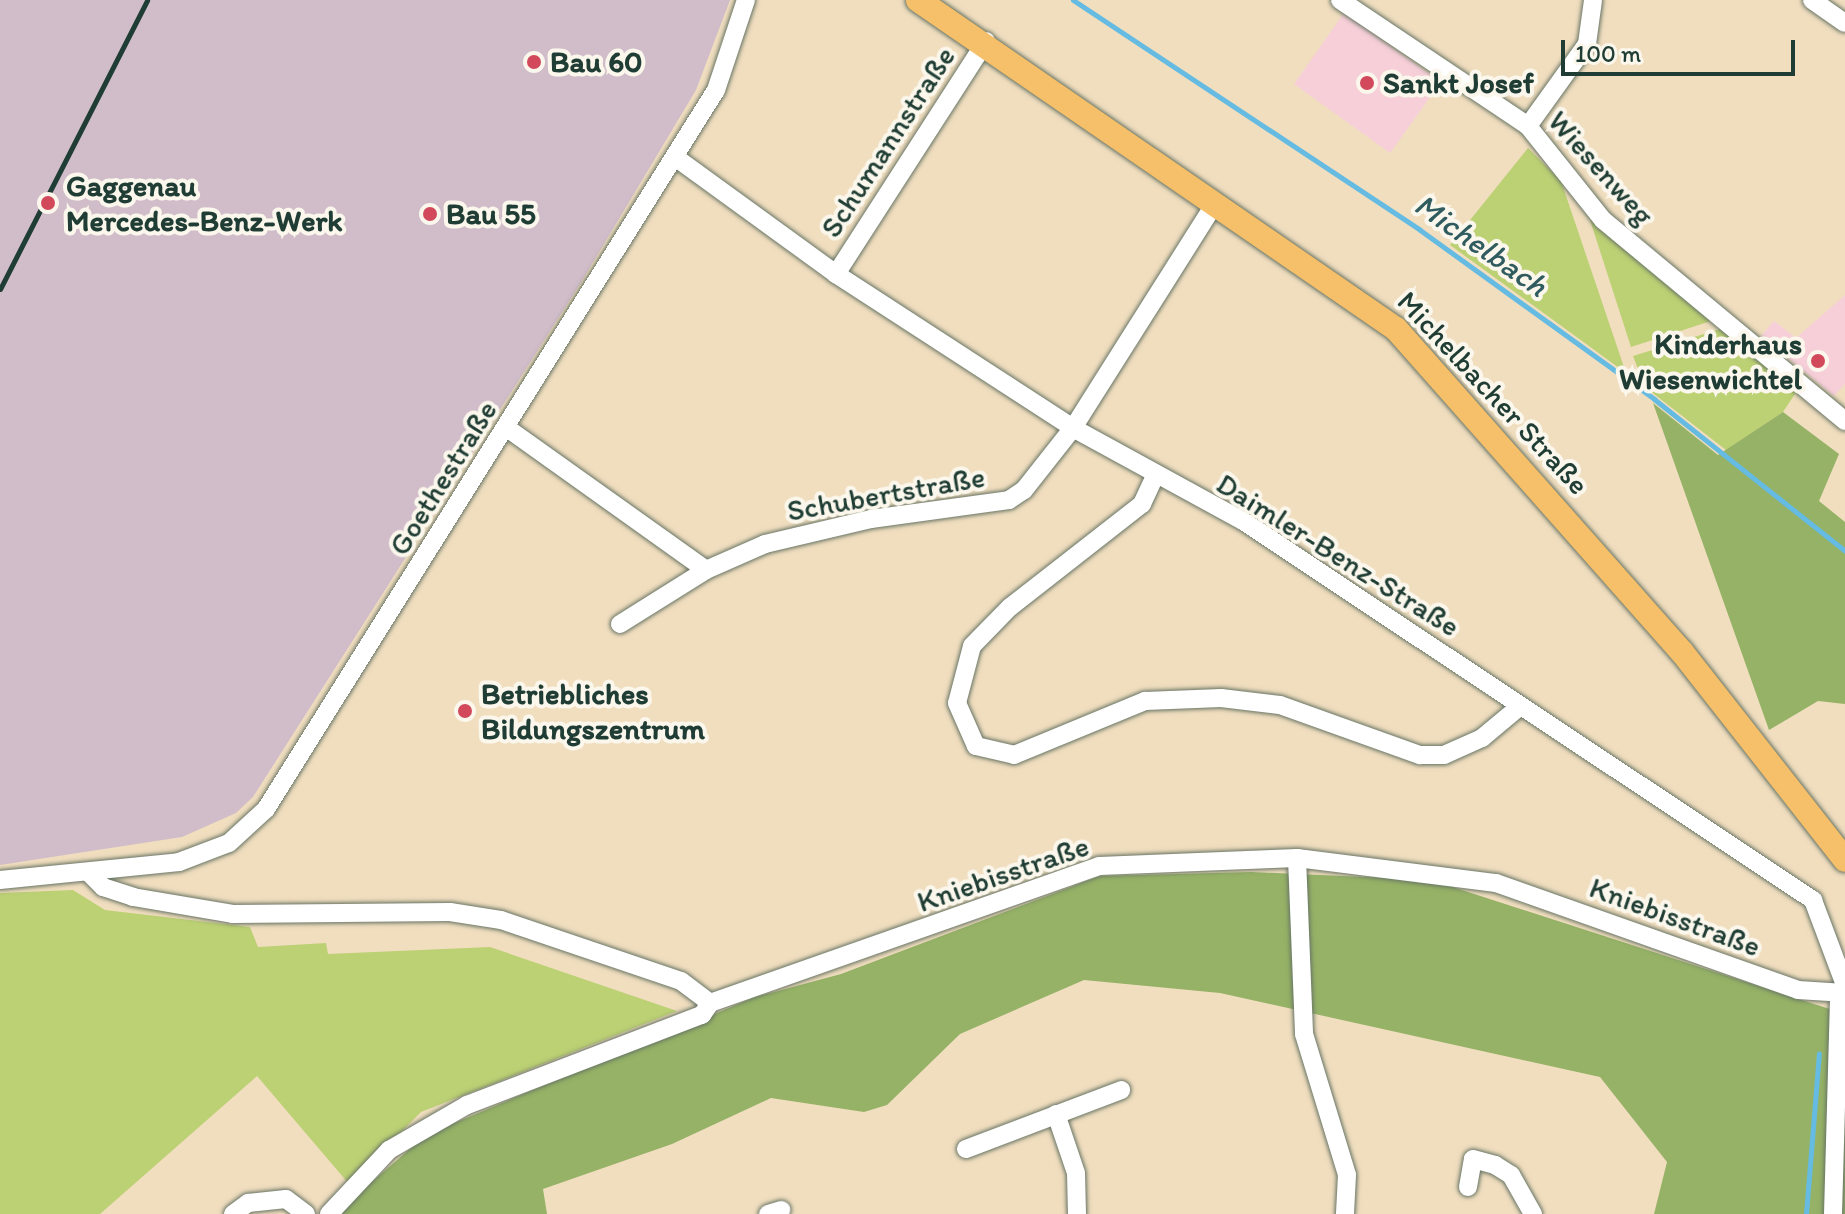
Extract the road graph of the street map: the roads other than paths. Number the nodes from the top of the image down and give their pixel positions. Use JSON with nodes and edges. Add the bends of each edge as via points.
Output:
{"nodes":[{"id":1,"x":746,"y":0,"type":"edge"},
{"id":2,"x":918,"y":0,"type":"edge"},
{"id":3,"x":1340,"y":0,"type":"edge"},
{"id":4,"x":1593,"y":0,"type":"edge"},
{"id":5,"x":1812,"y":0,"type":"edge"},
{"id":6,"x":1845,"y":23,"type":"edge"},
{"id":7,"x":986,"y":41,"type":"junction"},
{"id":8,"x":1528,"y":126,"type":"junction"},
{"id":9,"x":675,"y":157,"type":"junction"},
{"id":10,"x":1216,"y":202,"type":"junction"},
{"id":11,"x":836,"y":274,"type":"junction"},
{"id":12,"x":1845,"y":421,"type":"edge"},
{"id":13,"x":507,"y":428,"type":"junction"},
{"id":14,"x":1073,"y":428,"type":"junction"},
{"id":15,"x":1155,"y":476,"type":"junction"},
{"id":16,"x":706,"y":570,"type":"junction"},
{"id":17,"x":620,"y":624,"type":"dead end"},
{"id":18,"x":1518,"y":708,"type":"junction"},
{"id":19,"x":1837,"y":836,"type":"edge"},
{"id":20,"x":1297,"y":858,"type":"junction"},
{"id":21,"x":1845,"y":860,"type":"edge"},
{"id":22,"x":89,"y":873,"type":"junction"},
{"id":23,"x":0,"y":880,"type":"edge"},
{"id":24,"x":1843,"y":991,"type":"edge"},
{"id":25,"x":710,"y":1003,"type":"junction"},
{"id":26,"x":1121,"y":1090,"type":"dead end"},
{"id":27,"x":1056,"y":1114,"type":"junction"},
{"id":28,"x":966,"y":1149,"type":"dead end"},
{"id":29,"x":1468,"y":1187,"type":"dead end"},
{"id":30,"x":233,"y":1214,"type":"edge"},
{"id":31,"x":306,"y":1214,"type":"edge"},
{"id":32,"x":329,"y":1214,"type":"edge"},
{"id":33,"x":1077,"y":1214,"type":"edge"},
{"id":34,"x":1345,"y":1214,"type":"edge"},
{"id":35,"x":1533,"y":1214,"type":"edge"},
{"id":36,"x":1833,"y":1214,"type":"edge"}],
"edges":[{"from":1,"to":9,"type":"street","name":"Goethestraße","via":[[716,90]]},
{"from":2,"to":7,"type":"main road","name":"Michelbacher Straße"},
{"from":3,"to":8,"type":"street","name":"Wiesenweg"},
{"from":4,"to":8,"type":"street","via":[[1587,44]]},
{"from":5,"to":6,"type":"street"},
{"from":7,"to":10,"type":"main road","name":"Michelbacher Straße"},
{"from":7,"to":11,"type":"street","name":"Schumannstraße"},
{"from":8,"to":12,"type":"street","name":"Wiesenweg","via":[[1603,220]]},
{"from":9,"to":11,"type":"street","name":"Daimler-Benz-Straße"},
{"from":9,"to":13,"type":"street","name":"Goethestraße"},
{"from":10,"to":14,"type":"street","name":"Schubertstraße"},
{"from":10,"to":19,"type":"main road","name":"Michelbacher Straße","via":[[1367,305],[1423,357]]},
{"from":11,"to":14,"type":"street","name":"Daimler-Benz-Straße"},
{"from":13,"to":16,"type":"street"},
{"from":13,"to":22,"type":"street","name":"Goethestraße","via":[[266,809],[229,843],[201,855]]},
{"from":14,"to":15,"type":"street","name":"Daimler-Benz-Straße"},
{"from":14,"to":16,"type":"street","name":"Schubertstraße","via":[[1009,500],[818,531]]},
{"from":15,"to":18,"type":"street","name":"Daimler-Benz-Straße","via":[[1243,521]]},
{"from":15,"to":18,"type":"street","via":[[1142,504],[1010,607],[972,646],[957,703],[976,746],[1014,755],[1145,701],[1221,698],[1280,705],[1420,755],[1444,755],[1482,738]]},
{"from":16,"to":17,"type":"street","name":"Schubertstraße"},
{"from":18,"to":24,"type":"street","name":"Daimler-Benz-Straße","via":[[1813,900]]},
{"from":19,"to":21,"type":"main road","name":"Michelbacher Straße"},
{"from":20,"to":24,"type":"street","name":"Kniebisstraße","via":[[1496,883],[1798,990]]},
{"from":20,"to":25,"type":"street","name":"Kniebisstraße","via":[[1099,866]]},
{"from":20,"to":34,"type":"street","via":[[1304,1034],[1347,1175]]},
{"from":22,"to":23,"type":"street","name":"Goethestraße"},
{"from":22,"to":25,"type":"street","via":[[103,887],[133,897],[233,914],[450,912],[501,920],[681,981]]},
{"from":24,"to":36,"type":"street"},
{"from":25,"to":32,"type":"street","name":"Kniebisstraße","via":[[702,1015],[427,1124],[389,1150]]},
{"from":26,"to":27,"type":"street"},
{"from":27,"to":28,"type":"street"},
{"from":27,"to":33,"type":"street","via":[[1076,1173]]},
{"from":29,"to":35,"type":"street","via":[[1473,1159],[1495,1165],[1511,1175]]},
{"from":30,"to":31,"type":"street","via":[[248,1203],[286,1199]]}]}
